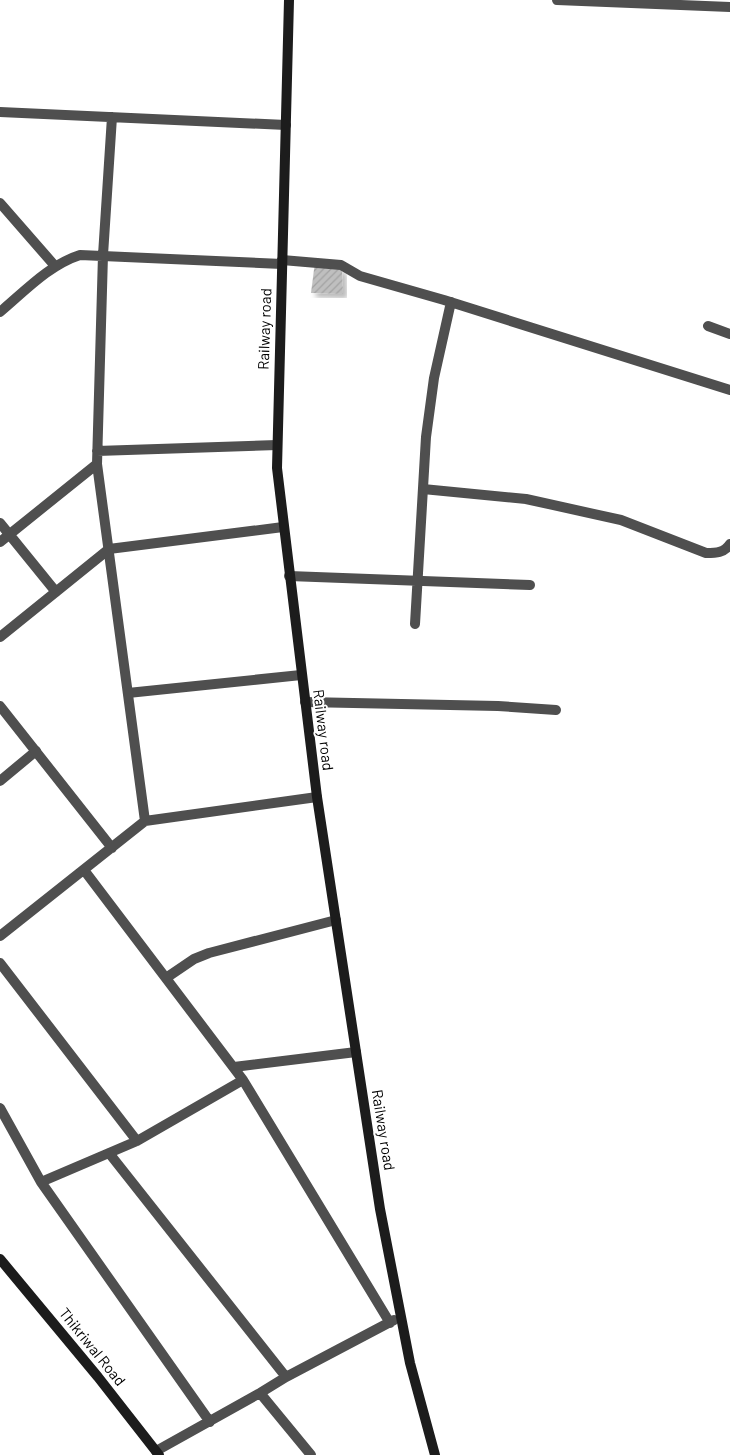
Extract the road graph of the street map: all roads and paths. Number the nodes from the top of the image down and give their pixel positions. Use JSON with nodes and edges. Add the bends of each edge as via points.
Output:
{"nodes":[{"id":1,"x":289,"y":0,"type":"edge"},
{"id":2,"x":557,"y":0,"type":"edge"},
{"id":3,"x":634,"y":2,"type":"edge"},
{"id":4,"x":730,"y":7,"type":"edge"},
{"id":5,"x":0,"y":112,"type":"edge"},
{"id":6,"x":112,"y":117,"type":"junction"},
{"id":7,"x":286,"y":125,"type":"junction"},
{"id":8,"x":0,"y":203,"type":"edge"},
{"id":9,"x":103,"y":256,"type":"junction"},
{"id":10,"x":282,"y":262,"type":"junction"},
{"id":11,"x":55,"y":266,"type":"junction"},
{"id":12,"x":451,"y":302,"type":"junction"},
{"id":13,"x":0,"y":312,"type":"edge"},
{"id":14,"x":708,"y":326,"type":"dead end"},
{"id":15,"x":730,"y":334,"type":"edge"},
{"id":16,"x":730,"y":390,"type":"edge"},
{"id":17,"x":277,"y":445,"type":"junction"},
{"id":18,"x":97,"y":451,"type":"junction"},
{"id":19,"x":97,"y":464,"type":"junction"},
{"id":20,"x":423,"y":489,"type":"junction"},
{"id":21,"x":0,"y":523,"type":"edge"},
{"id":22,"x":283,"y":527,"type":"junction"},
{"id":23,"x":10,"y":534,"type":"junction"},
{"id":24,"x":0,"y":542,"type":"edge"},
{"id":25,"x":730,"y":544,"type":"edge"},
{"id":26,"x":109,"y":549,"type":"junction"},
{"id":27,"x":289,"y":576,"type":"junction"},
{"id":28,"x":418,"y":579,"type":"junction"},
{"id":29,"x":530,"y":585,"type":"dead end"},
{"id":30,"x":56,"y":592,"type":"junction"},
{"id":31,"x":415,"y":624,"type":"dead end"},
{"id":32,"x":0,"y":637,"type":"edge"},
{"id":33,"x":301,"y":675,"type":"junction"},
{"id":34,"x":128,"y":693,"type":"junction"},
{"id":35,"x":305,"y":702,"type":"junction"},
{"id":36,"x":0,"y":706,"type":"edge"},
{"id":37,"x":556,"y":710,"type":"dead end"},
{"id":38,"x":36,"y":751,"type":"junction"},
{"id":39,"x":0,"y":782,"type":"edge"},
{"id":40,"x":317,"y":797,"type":"junction"},
{"id":41,"x":145,"y":821,"type":"junction"},
{"id":42,"x":112,"y":848,"type":"junction"},
{"id":43,"x":84,"y":870,"type":"junction"},
{"id":44,"x":336,"y":920,"type":"junction"},
{"id":45,"x":0,"y":936,"type":"edge"},
{"id":46,"x":0,"y":963,"type":"edge"},
{"id":47,"x":166,"y":978,"type":"junction"},
{"id":48,"x":356,"y":1052,"type":"junction"},
{"id":49,"x":234,"y":1067,"type":"junction"},
{"id":50,"x":244,"y":1080,"type":"junction"},
{"id":51,"x":0,"y":1108,"type":"edge"},
{"id":52,"x":137,"y":1141,"type":"junction"},
{"id":53,"x":109,"y":1153,"type":"junction"},
{"id":54,"x":41,"y":1182,"type":"junction"},
{"id":55,"x":0,"y":1259,"type":"edge"},
{"id":56,"x":401,"y":1316,"type":"junction"},
{"id":57,"x":390,"y":1323,"type":"junction"},
{"id":58,"x":286,"y":1377,"type":"junction"},
{"id":59,"x":260,"y":1393,"type":"junction"},
{"id":60,"x":210,"y":1422,"type":"junction"},
{"id":61,"x":158,"y":1453,"type":"edge"},
{"id":62,"x":311,"y":1455,"type":"edge"},
{"id":63,"x":435,"y":1455,"type":"edge"}],
"edges":[{"from":1,"to":7,"type":"main road","name":"Railway road"},
{"from":2,"to":3,"type":"street"},
{"from":3,"to":4,"type":"street"},
{"from":5,"to":6,"type":"street"},
{"from":6,"to":7,"type":"street"},
{"from":6,"to":9,"type":"street"},
{"from":7,"to":10,"type":"main road","name":"Railway road"},
{"from":8,"to":11,"type":"street"},
{"from":9,"to":10,"type":"street"},
{"from":9,"to":11,"type":"street","via":[[80,255]]},
{"from":9,"to":18,"type":"street"},
{"from":10,"to":12,"type":"street","via":[[341,265],[360,276]]},
{"from":10,"to":17,"type":"main road","name":"Railway road"},
{"from":11,"to":13,"type":"street"},
{"from":12,"to":16,"type":"street"},
{"from":12,"to":20,"type":"street","via":[[434,378]]},
{"from":14,"to":15,"type":"street"},
{"from":17,"to":18,"type":"street"},
{"from":17,"to":22,"type":"main road","name":"Railway road"},
{"from":18,"to":19,"type":"street"},
{"from":19,"to":23,"type":"street"},
{"from":19,"to":26,"type":"street"},
{"from":20,"to":25,"type":"street","via":[[526,499],[564,507],[621,520],[706,553],[719,553]]},
{"from":20,"to":28,"type":"street"},
{"from":21,"to":23,"type":"street"},
{"from":22,"to":26,"type":"street"},
{"from":22,"to":27,"type":"main road","name":"Railway road"},
{"from":23,"to":24,"type":"street"},
{"from":23,"to":30,"type":"street"},
{"from":26,"to":30,"type":"street"},
{"from":26,"to":34,"type":"street"},
{"from":27,"to":28,"type":"street"},
{"from":27,"to":33,"type":"main road","name":"Railway road"},
{"from":28,"to":29,"type":"street"},
{"from":28,"to":31,"type":"street"},
{"from":30,"to":32,"type":"street"},
{"from":33,"to":34,"type":"street"},
{"from":33,"to":35,"type":"main road","name":"Railway road"},
{"from":34,"to":41,"type":"street"},
{"from":35,"to":37,"type":"street"},
{"from":35,"to":40,"type":"main road","name":"Railway road"},
{"from":36,"to":38,"type":"street"},
{"from":38,"to":39,"type":"street"},
{"from":38,"to":42,"type":"street"},
{"from":40,"to":41,"type":"street"},
{"from":40,"to":44,"type":"main road","name":"Railway road"},
{"from":41,"to":42,"type":"street"},
{"from":42,"to":43,"type":"street"},
{"from":43,"to":45,"type":"street"},
{"from":43,"to":47,"type":"street"},
{"from":44,"to":47,"type":"street","via":[[194,959]]},
{"from":44,"to":48,"type":"main road","name":"Railway road"},
{"from":46,"to":52,"type":"street"},
{"from":47,"to":49,"type":"street"},
{"from":48,"to":49,"type":"street"},
{"from":48,"to":56,"type":"main road","name":"Railway road","via":[[380,1209]]},
{"from":49,"to":50,"type":"street"},
{"from":50,"to":52,"type":"street"},
{"from":50,"to":57,"type":"street"},
{"from":51,"to":54,"type":"street"},
{"from":52,"to":53,"type":"street"},
{"from":53,"to":54,"type":"street"},
{"from":53,"to":58,"type":"street"},
{"from":54,"to":60,"type":"street"},
{"from":55,"to":61,"type":"main road","name":"Thikriwal Road"},
{"from":56,"to":57,"type":"street"},
{"from":56,"to":63,"type":"main road","name":"Railway road"},
{"from":57,"to":58,"type":"street"},
{"from":58,"to":59,"type":"street"},
{"from":59,"to":60,"type":"street"},
{"from":59,"to":62,"type":"street"},
{"from":60,"to":61,"type":"street"}]}
